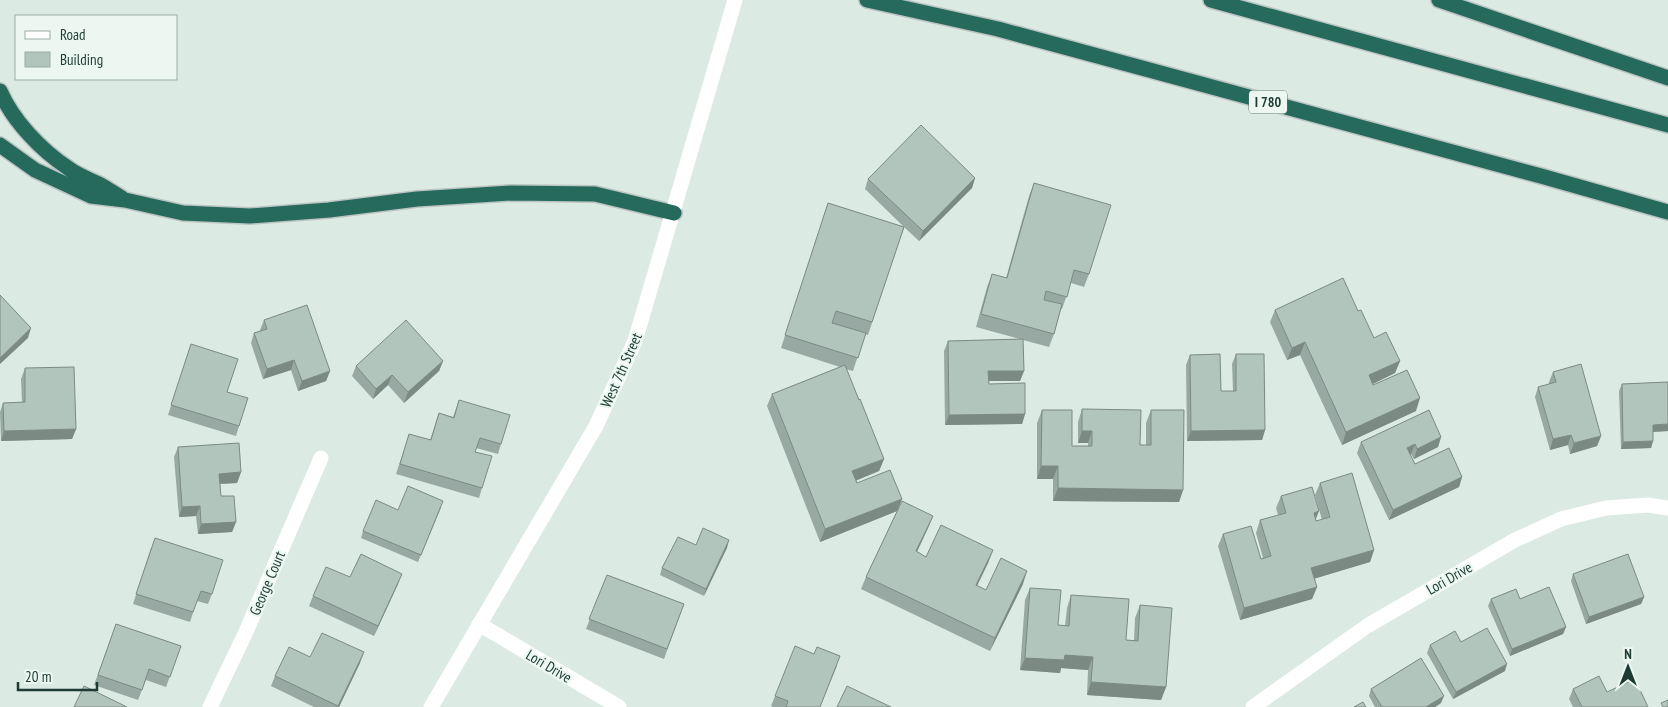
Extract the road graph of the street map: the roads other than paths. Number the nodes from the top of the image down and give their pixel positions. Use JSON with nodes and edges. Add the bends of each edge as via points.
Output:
{"nodes":[{"id":1,"x":735,"y":0,"type":"edge"},
{"id":2,"x":867,"y":0,"type":"edge"},
{"id":3,"x":1211,"y":0,"type":"edge"},
{"id":4,"x":1439,"y":0,"type":"edge"},
{"id":5,"x":1668,"y":78,"type":"edge"},
{"id":6,"x":0,"y":91,"type":"edge"},
{"id":7,"x":1668,"y":124,"type":"edge"},
{"id":8,"x":0,"y":145,"type":"edge"},
{"id":9,"x":125,"y":200,"type":"junction"},
{"id":10,"x":1668,"y":212,"type":"edge"},
{"id":11,"x":674,"y":213,"type":"junction"},
{"id":12,"x":321,"y":458,"type":"dead end"},
{"id":13,"x":1668,"y":508,"type":"edge"},
{"id":14,"x":479,"y":624,"type":"junction"},
{"id":15,"x":210,"y":707,"type":"edge"},
{"id":16,"x":431,"y":707,"type":"edge"},
{"id":17,"x":619,"y":707,"type":"edge"},
{"id":18,"x":1253,"y":707,"type":"edge"}],
"edges":[{"from":1,"to":11,"type":"street","name":"West 7th Street"},
{"from":2,"to":10,"type":"highway","number":"I 780","via":[[998,29]]},
{"from":3,"to":7,"type":"highway"},
{"from":4,"to":5,"type":"highway"},
{"from":6,"to":9,"type":"highway","via":[[5,103],[30,135],[50,155],[69,170]]},
{"from":8,"to":9,"type":"highway","via":[[35,170],[91,196]]},
{"from":9,"to":11,"type":"highway","via":[[183,213],[250,216],[511,193],[595,194]]},
{"from":11,"to":14,"type":"street","name":"West 7th Street","via":[[635,341],[596,426]]},
{"from":12,"to":15,"type":"street","name":"George Court"},
{"from":13,"to":18,"type":"street","name":"Lori Drive","via":[[1648,505],[1606,508],[1561,519],[1515,540],[1367,626]]},
{"from":14,"to":16,"type":"street","name":"West 7th Street"},
{"from":14,"to":17,"type":"street","name":"Lori Drive"}]}
